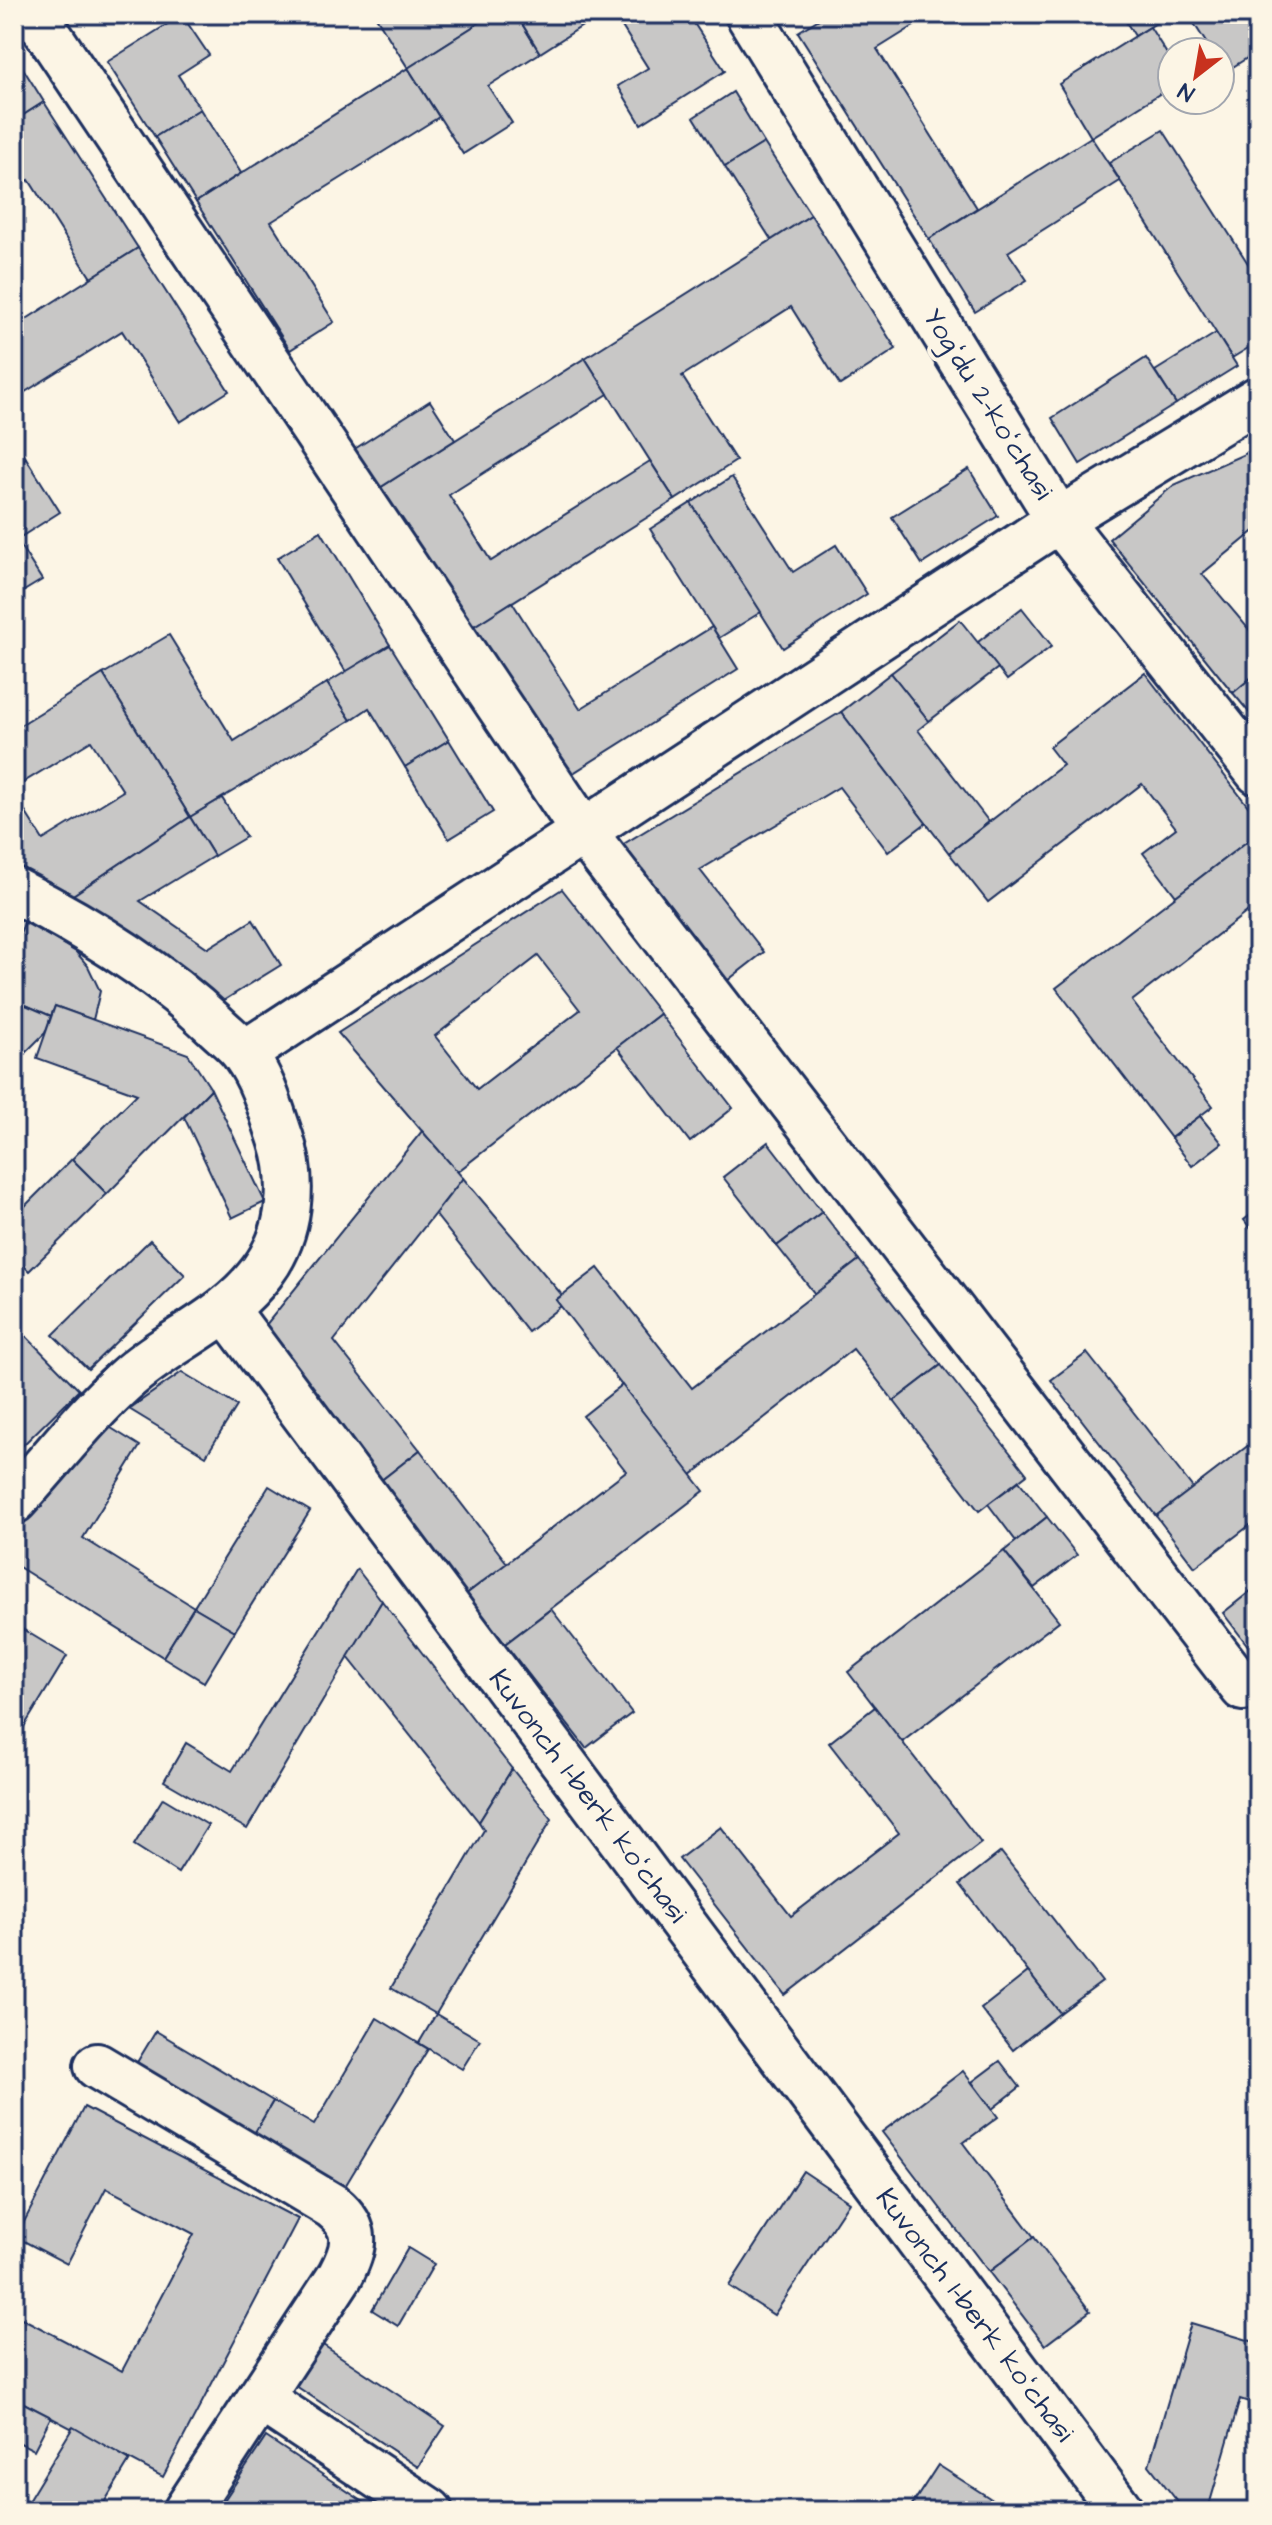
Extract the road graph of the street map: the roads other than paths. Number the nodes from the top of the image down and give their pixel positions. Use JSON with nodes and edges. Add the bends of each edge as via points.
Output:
{"nodes":[{"id":1,"x":35,"y":14,"type":"edge"},
{"id":2,"x":748,"y":14,"type":"edge"},
{"id":3,"x":1258,"y":399,"type":"edge"},
{"id":4,"x":1059,"y":520,"type":"junction"},
{"id":5,"x":1258,"y":772,"type":"edge"},
{"id":6,"x":583,"y":831,"type":"junction"},
{"id":7,"x":14,"y":890,"type":"edge"},
{"id":8,"x":245,"y":1053,"type":"junction"},
{"id":9,"x":227,"y":1311,"type":"junction"},
{"id":10,"x":14,"y":1501,"type":"edge"},
{"id":11,"x":1243,"y":1688,"type":"dead end"},
{"id":12,"x":97,"y":2066,"type":"dead end"},
{"id":13,"x":260,"y":2398,"type":"junction"},
{"id":14,"x":186,"y":2511,"type":"edge"},
{"id":15,"x":430,"y":2511,"type":"edge"},
{"id":16,"x":1121,"y":2511,"type":"edge"}],
"edges":[{"from":1,"to":6,"type":"street"},
{"from":2,"to":4,"type":"street","name":"Yogʻdu 2-koʻchasi"},
{"from":3,"to":4,"type":"street"},
{"from":4,"to":5,"type":"street","name":"Yogʻdu 2-koʻchasi"},
{"from":4,"to":6,"type":"street"},
{"from":6,"to":8,"type":"street"},
{"from":6,"to":11,"type":"street"},
{"from":7,"to":8,"type":"street","via":[[71,919],[192,1004]]},
{"from":8,"to":9,"type":"street","via":[[266,1093],[284,1147],[290,1201],[265,1268]]},
{"from":9,"to":10,"type":"street","via":[[126,1379]]},
{"from":9,"to":16,"type":"street","name":"Kuvonch 1-berk koʻchasi"},
{"from":12,"to":13,"type":"street","via":[[346,2218],[353,2243],[349,2261]]},
{"from":13,"to":14,"type":"street"},
{"from":13,"to":15,"type":"street"}]}
